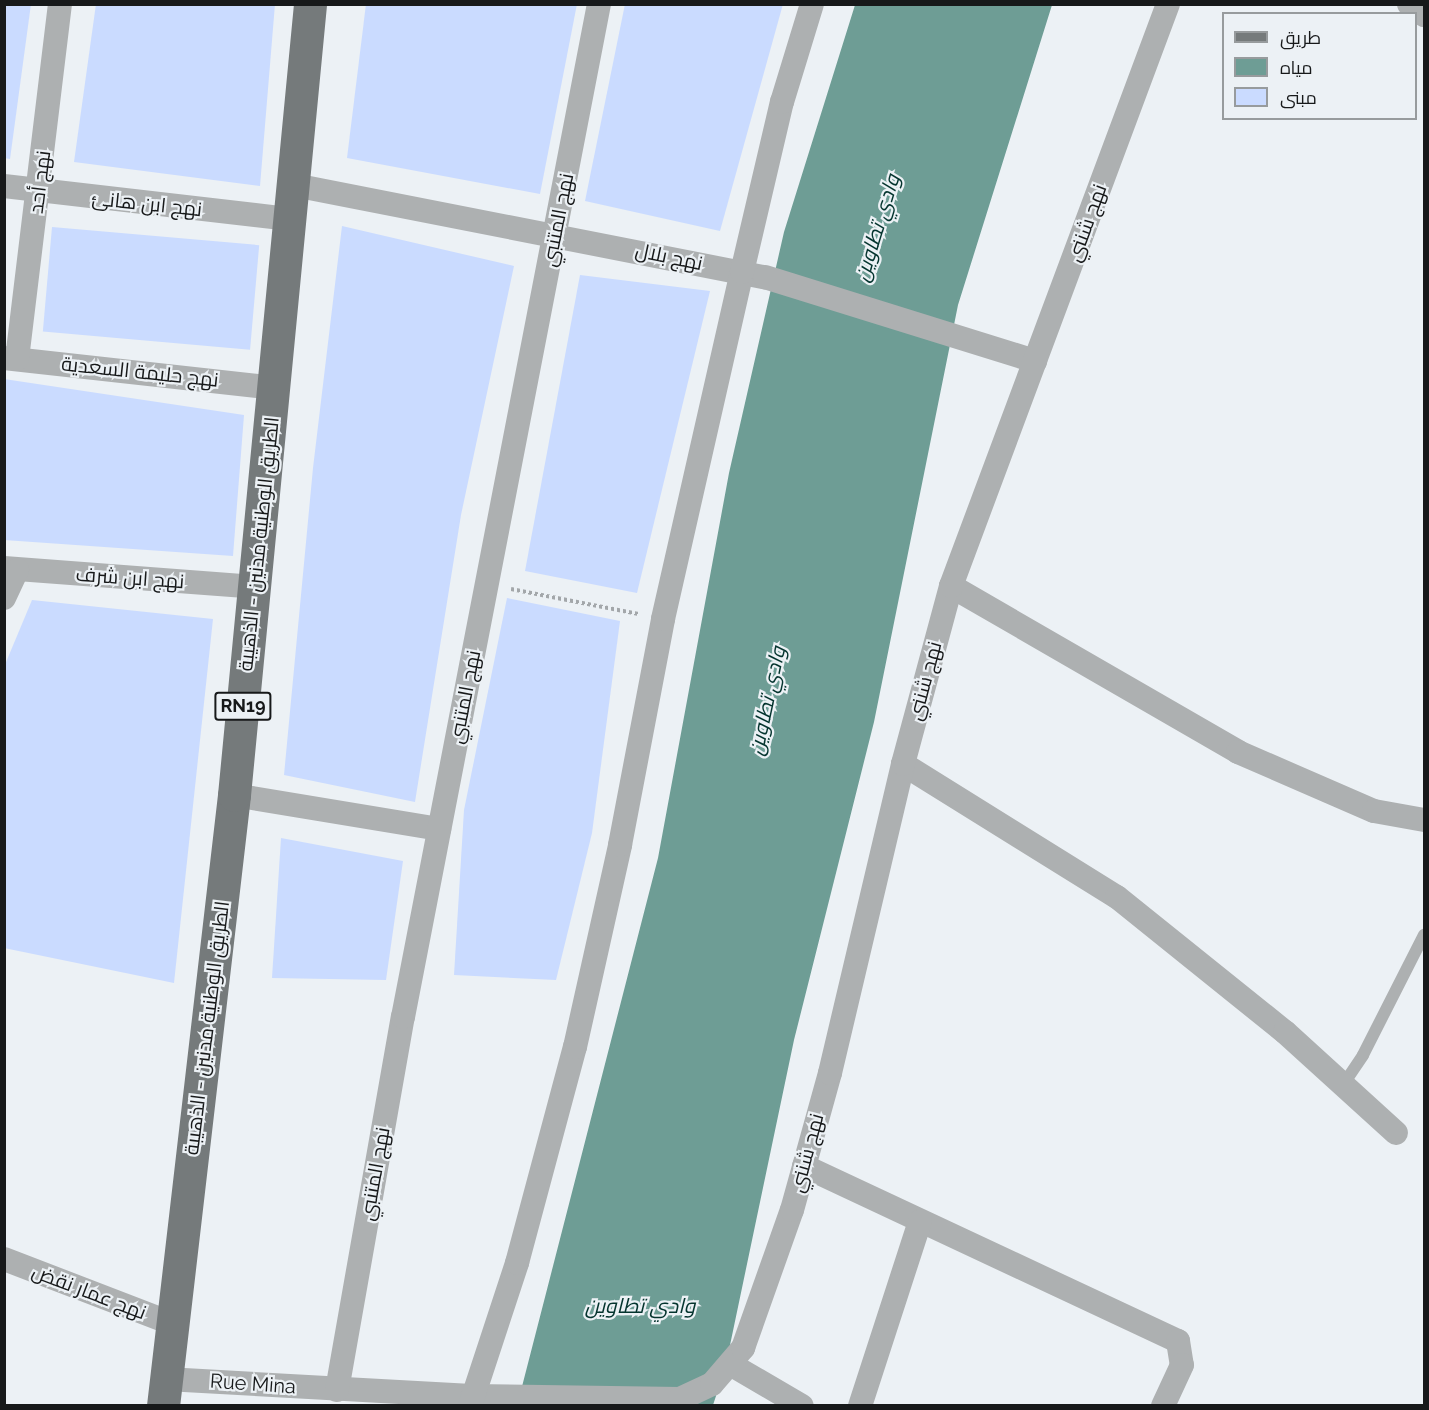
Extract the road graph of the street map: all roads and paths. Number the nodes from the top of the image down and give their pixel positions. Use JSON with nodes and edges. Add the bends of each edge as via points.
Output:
{"nodes":[{"id":1,"x":60,"y":4,"type":"edge"},
{"id":2,"x":310,"y":4,"type":"edge"},
{"id":3,"x":599,"y":4,"type":"edge"},
{"id":4,"x":812,"y":4,"type":"edge"},
{"id":5,"x":1168,"y":4,"type":"edge"},
{"id":6,"x":1408,"y":4,"type":"edge"},
{"id":7,"x":1425,"y":15,"type":"edge"},
{"id":8,"x":294,"y":185,"type":"junction"},
{"id":9,"x":4,"y":186,"type":"edge"},
{"id":10,"x":40,"y":191,"type":"junction"},
{"id":11,"x":290,"y":219,"type":"junction"},
{"id":12,"x":556,"y":233,"type":"junction"},
{"id":13,"x":753,"y":274,"type":"junction"},
{"id":14,"x":11,"y":358,"type":"edge"},
{"id":15,"x":1035,"y":361,"type":"junction"},
{"id":16,"x":275,"y":388,"type":"junction"},
{"id":17,"x":11,"y":569,"type":"edge"},
{"id":18,"x":487,"y":584,"type":"junction"},
{"id":19,"x":951,"y":586,"type":"junction"},
{"id":20,"x":255,"y":587,"type":"junction"},
{"id":21,"x":4,"y":598,"type":"edge"},
{"id":22,"x":663,"y":619,"type":"junction"},
{"id":23,"x":903,"y":764,"type":"junction"},
{"id":24,"x":234,"y":795,"type":"junction"},
{"id":25,"x":1425,"y":820,"type":"edge"},
{"id":26,"x":439,"y":829,"type":"junction"},
{"id":27,"x":1425,"y":935,"type":"edge"},
{"id":28,"x":1343,"y":1085,"type":"junction"},
{"id":29,"x":1396,"y":1133,"type":"dead end"},
{"id":30,"x":804,"y":1166,"type":"junction"},
{"id":31,"x":920,"y":1221,"type":"junction"},
{"id":32,"x":4,"y":1259,"type":"edge"},
{"id":33,"x":173,"y":1324,"type":"junction"},
{"id":34,"x":727,"y":1367,"type":"junction"},
{"id":35,"x":337,"y":1390,"type":"junction"},
{"id":36,"x":164,"y":1392,"type":"edge"},
{"id":37,"x":471,"y":1401,"type":"edge"},
{"id":38,"x":802,"y":1406,"type":"edge"},
{"id":39,"x":860,"y":1406,"type":"edge"},
{"id":40,"x":1163,"y":1406,"type":"edge"}],
"edges":[{"from":1,"to":10,"type":"street","name":"نهج أحد"},
{"from":2,"to":8,"type":"main road","name":"الطريق الوطنية مدنين - الذهيبة","number":"RN19"},
{"from":3,"to":12,"type":"street","name":"نهج المتنبي"},
{"from":4,"to":13,"type":"street","via":[[782,102]]},
{"from":5,"to":15,"type":"street","name":"نهج شنني"},
{"from":6,"to":7,"type":"street"},
{"from":8,"to":11,"type":"main road","name":"الطريق الوطنية مدنين - الذهيبة","number":"RN19"},
{"from":8,"to":12,"type":"street","name":"نهج بلال"},
{"from":9,"to":10,"type":"street","name":"نهج ابن هانئ"},
{"from":10,"to":11,"type":"street","name":"نهج ابن هانئ"},
{"from":10,"to":14,"type":"street","name":"نهج أحد"},
{"from":11,"to":16,"type":"main road","name":"الطريق الوطنية مدنين - الذهيبة","number":"RN19"},
{"from":12,"to":13,"type":"street","name":"نهج بلال"},
{"from":12,"to":18,"type":"street","name":"نهج المتنبي"},
{"from":13,"to":15,"type":"street","name":"نهج بلال"},
{"from":13,"to":22,"type":"street"},
{"from":14,"to":16,"type":"street","name":"نهج حليمة السعدية"},
{"from":15,"to":19,"type":"street","name":"نهج شنني"},
{"from":16,"to":20,"type":"main road","name":"الطريق الوطنية مدنين - الذهيبة","number":"RN19"},
{"from":17,"to":20,"type":"street","name":"نهج ابن شرف"},
{"from":17,"to":21,"type":"street"},
{"from":18,"to":22,"type":"path"},
{"from":18,"to":26,"type":"street","name":"نهج المتنبي"},
{"from":19,"to":23,"type":"street","name":"نهج شنني"},
{"from":19,"to":25,"type":"street","via":[[1238,752],[1374,811]]},
{"from":20,"to":24,"type":"main road","name":"الطريق الوطنية مدنين - الذهيبة","number":"RN19"},
{"from":22,"to":37,"type":"street","via":[[620,845],[575,1047],[517,1263]]},
{"from":23,"to":28,"type":"street","via":[[1117,897],[1285,1032]]},
{"from":23,"to":30,"type":"street","name":"نهج شنني"},
{"from":24,"to":26,"type":"street"},
{"from":24,"to":33,"type":"main road","name":"الطريق الوطنية مدنين - الذهيبة","number":"RN19"},
{"from":26,"to":35,"type":"street","name":"نهج المتنبي"},
{"from":27,"to":28,"type":"lane","via":[[1363,1055]]},
{"from":28,"to":29,"type":"street"},
{"from":30,"to":31,"type":"street"},
{"from":30,"to":34,"type":"street","name":"نهج شنني","via":[[743,1348]]},
{"from":31,"to":39,"type":"street"},
{"from":31,"to":40,"type":"street","via":[[1178,1341],[1182,1365]]},
{"from":32,"to":33,"type":"street","name":"نهج عمار نقض"},
{"from":33,"to":36,"type":"main road","name":"الطريق الوطنية مدنين - الذهيبة","number":"RN19"},
{"from":34,"to":37,"type":"street","name":"Rue Mina","via":[[712,1384],[680,1400]]},
{"from":34,"to":38,"type":"street"},
{"from":35,"to":36,"type":"street","name":"Rue Mina"},
{"from":35,"to":37,"type":"street","name":"Rue Mina"}]}
